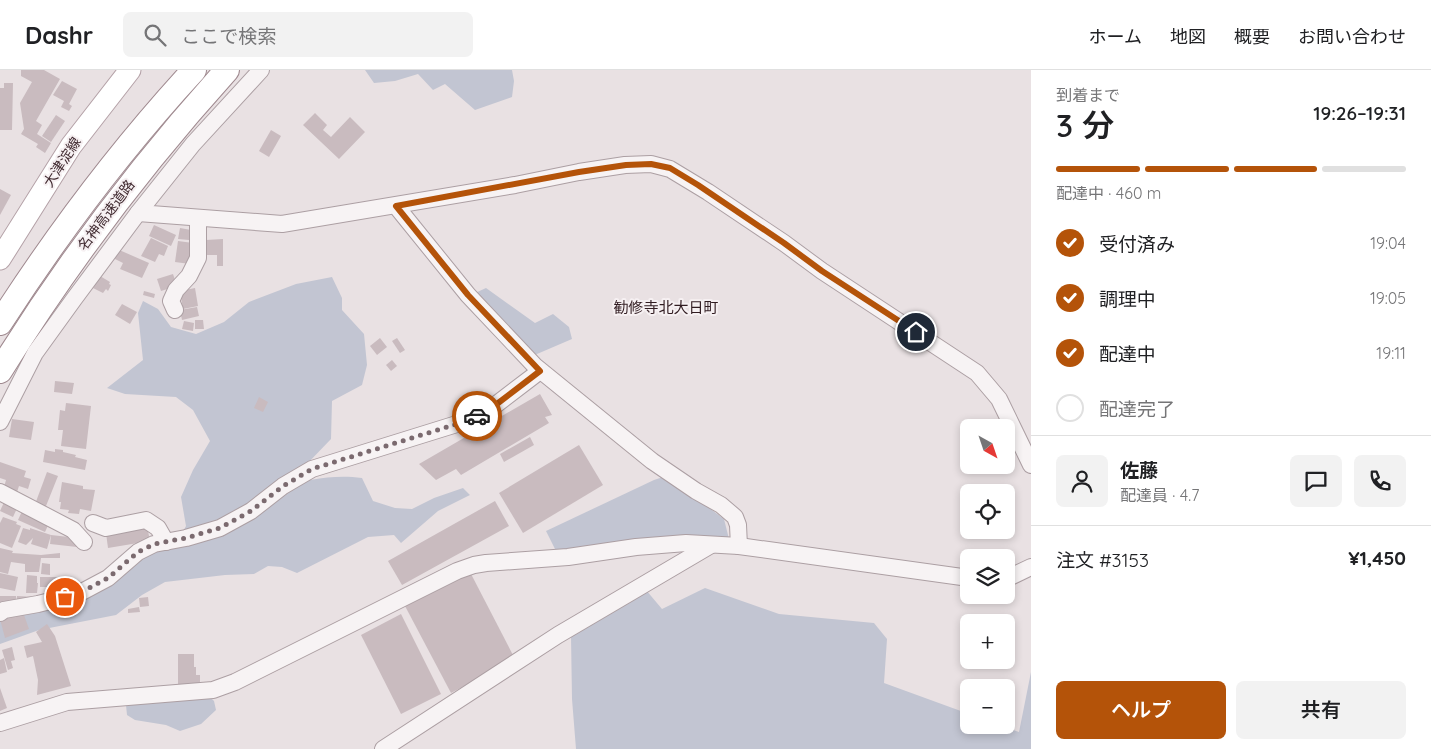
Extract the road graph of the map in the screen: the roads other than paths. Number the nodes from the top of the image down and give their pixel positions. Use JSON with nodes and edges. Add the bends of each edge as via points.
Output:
{"nodes":[{"id":1,"x":130,"y":70,"type":"edge"},
{"id":2,"x":194,"y":70,"type":"edge"},
{"id":3,"x":227,"y":70,"type":"edge"},
{"id":4,"x":262,"y":70,"type":"edge"},
{"id":5,"x":396,"y":206,"type":"junction"},
{"id":6,"x":138,"y":213,"type":"junction"},
{"id":7,"x":198,"y":218,"type":"junction"},
{"id":8,"x":0,"y":259,"type":"edge"},
{"id":9,"x":174,"y":310,"type":"dead end"},
{"id":10,"x":0,"y":323,"type":"edge"},
{"id":11,"x":0,"y":371,"type":"edge"},
{"id":12,"x":540,"y":371,"type":"junction"},
{"id":13,"x":0,"y":422,"type":"edge"},
{"id":14,"x":1031,"y":465,"type":"edge"},
{"id":15,"x":0,"y":492,"type":"edge"},
{"id":16,"x":93,"y":523,"type":"dead end"},
{"id":17,"x":84,"y":542,"type":"dead end"},
{"id":18,"x":166,"y":542,"type":"junction"},
{"id":19,"x":711,"y":545,"type":"junction"},
{"id":20,"x":739,"y":546,"type":"junction"},
{"id":21,"x":1031,"y":567,"type":"edge"},
{"id":22,"x":1015,"y":574,"type":"edge"},
{"id":23,"x":960,"y":577,"type":"edge"},
{"id":24,"x":0,"y":612,"type":"edge"},
{"id":25,"x":0,"y":723,"type":"edge"},
{"id":26,"x":383,"y":749,"type":"edge"}],
"edges":[{"from":1,"to":8,"type":"main road","name":"大津淀線","via":[[71,146]]},
{"from":2,"to":10,"type":"highway","name":"名神高速道路","via":[[85,199]]},
{"from":3,"to":11,"type":"highway","name":"名神高速道路","via":[[105,216]]},
{"from":4,"to":6,"type":"street","via":[[193,144]]},
{"from":5,"to":7,"type":"street","via":[[282,224]]},
{"from":5,"to":12,"type":"street","via":[[468,295]]},
{"from":5,"to":14,"type":"street","via":[[626,165],[651,164],[670,168],[977,373],[999,399]]},
{"from":6,"to":7,"type":"street"},
{"from":6,"to":13,"type":"street","via":[[35,353]]},
{"from":7,"to":9,"type":"street","via":[[198,258],[189,276],[176,290],[171,301]]},
{"from":12,"to":18,"type":"street","via":[[485,413],[312,469],[220,528]]},
{"from":12,"to":20,"type":"street","via":[[652,461],[735,517]]},
{"from":15,"to":17,"type":"street","via":[[73,530]]},
{"from":16,"to":18,"type":"street","via":[[106,528],[146,520],[158,528]]},
{"from":18,"to":24,"type":"street","via":[[138,552],[108,578],[78,594]]},
{"from":19,"to":20,"type":"street"},
{"from":19,"to":25,"type":"street","via":[[686,543],[636,547],[474,565],[213,690],[67,702]]},
{"from":19,"to":26,"type":"street","via":[[558,635]]},
{"from":20,"to":23,"type":"street"},
{"from":21,"to":22,"type":"street"}]}
